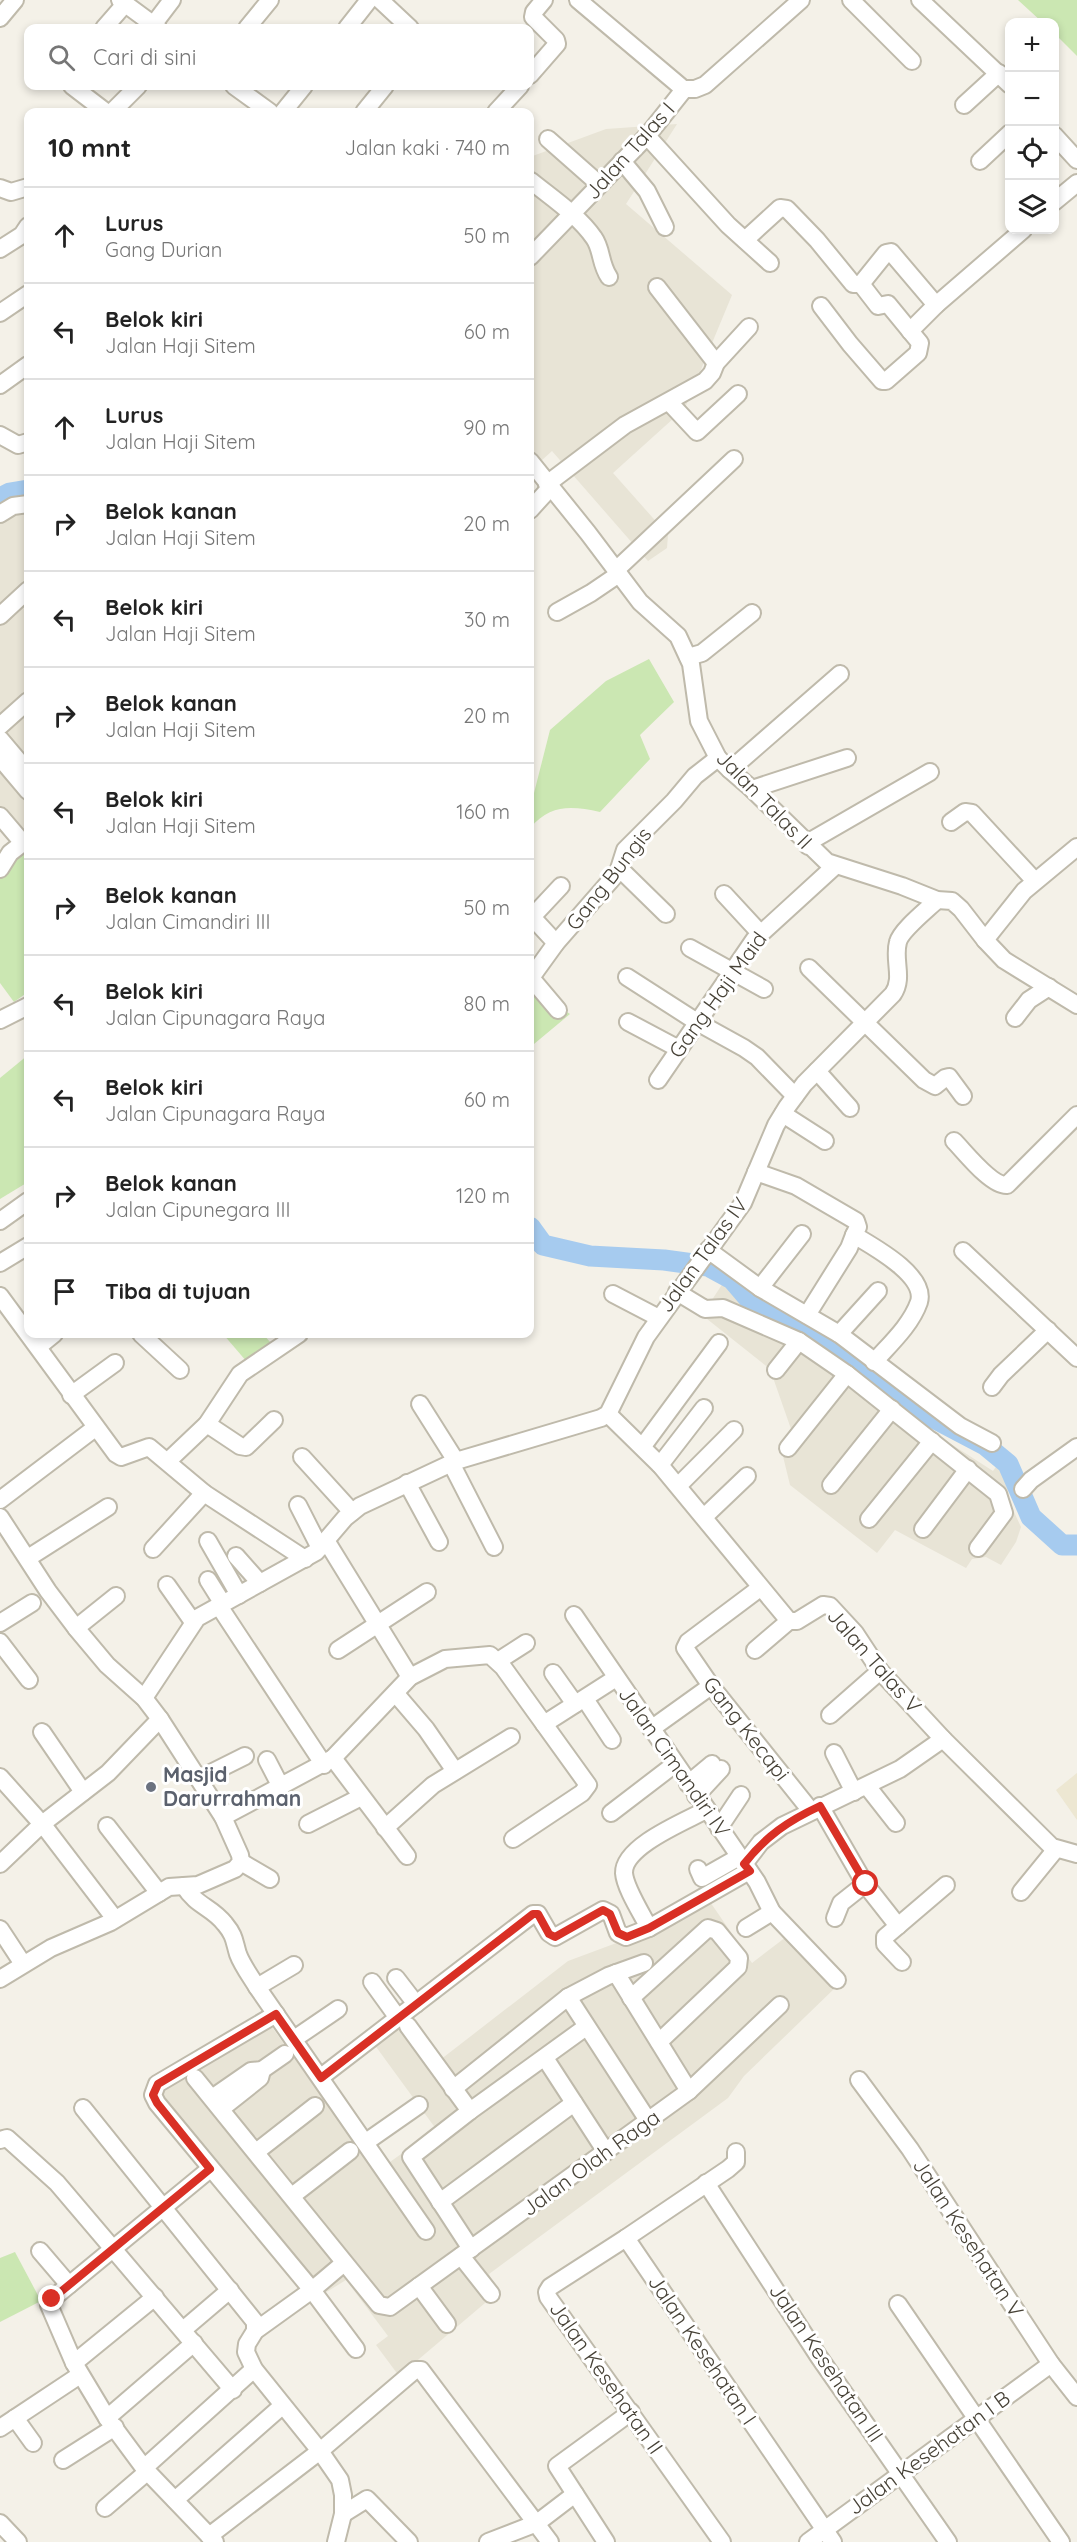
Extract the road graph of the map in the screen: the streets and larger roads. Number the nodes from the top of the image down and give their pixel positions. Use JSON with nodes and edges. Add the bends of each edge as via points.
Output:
{"nodes":[{"id":1,"x":15,"y":0,"type":"edge"},
{"id":2,"x":172,"y":0,"type":"edge"},
{"id":3,"x":270,"y":0,"type":"edge"},
{"id":4,"x":369,"y":0,"type":"edge"},
{"id":5,"x":380,"y":0,"type":"edge"},
{"id":6,"x":544,"y":0,"type":"edge"},
{"id":7,"x":578,"y":0,"type":"edge"},
{"id":8,"x":801,"y":0,"type":"edge"},
{"id":9,"x":851,"y":0,"type":"edge"},
{"id":10,"x":920,"y":0,"type":"edge"},
{"id":11,"x":122,"y":2,"type":"edge"},
{"id":12,"x":0,"y":18,"type":"edge"},
{"id":13,"x":107,"y":24,"type":"edge"},
{"id":14,"x":152,"y":24,"type":"edge"},
{"id":15,"x":158,"y":24,"type":"edge"},
{"id":16,"x":250,"y":24,"type":"edge"},
{"id":17,"x":350,"y":24,"type":"edge"},
{"id":18,"x":406,"y":24,"type":"edge"},
{"id":19,"x":912,"y":61,"type":"dead end"},
{"id":20,"x":534,"y":70,"type":"edge"},
{"id":21,"x":1004,"y":79,"type":"edge"},
{"id":22,"x":682,"y":89,"type":"junction"},
{"id":23,"x":77,"y":90,"type":"edge"},
{"id":24,"x":134,"y":90,"type":"edge"},
{"id":25,"x":240,"y":90,"type":"edge"},
{"id":26,"x":301,"y":90,"type":"edge"},
{"id":27,"x":382,"y":90,"type":"edge"},
{"id":28,"x":516,"y":90,"type":"edge"},
{"id":29,"x":964,"y":105,"type":"dead end"},
{"id":30,"x":101,"y":108,"type":"edge"},
{"id":31,"x":116,"y":108,"type":"edge"},
{"id":32,"x":264,"y":108,"type":"edge"},
{"id":33,"x":287,"y":108,"type":"edge"},
{"id":34,"x":367,"y":108,"type":"edge"},
{"id":35,"x":500,"y":108,"type":"edge"},
{"id":36,"x":647,"y":136,"type":"junction"},
{"id":37,"x":1005,"y":138,"type":"edge"},
{"id":38,"x":548,"y":139,"type":"dead end"},
{"id":39,"x":1059,"y":140,"type":"edge"},
{"id":40,"x":1077,"y":160,"type":"edge"},
{"id":41,"x":622,"y":161,"type":"junction"},
{"id":42,"x":980,"y":161,"type":"dead end"},
{"id":43,"x":534,"y":183,"type":"edge"},
{"id":44,"x":1077,"y":183,"type":"edge"},
{"id":45,"x":599,"y":184,"type":"junction"},
{"id":46,"x":0,"y":188,"type":"edge"},
{"id":47,"x":24,"y":188,"type":"edge"},
{"id":48,"x":1059,"y":198,"type":"edge"},
{"id":49,"x":572,"y":215,"type":"junction"},
{"id":50,"x":665,"y":227,"type":"dead end"},
{"id":51,"x":1018,"y":234,"type":"edge"},
{"id":52,"x":24,"y":236,"type":"edge"},
{"id":53,"x":745,"y":240,"type":"junction"},
{"id":54,"x":0,"y":249,"type":"edge"},
{"id":55,"x":534,"y":253,"type":"edge"},
{"id":56,"x":770,"y":263,"type":"dead end"},
{"id":57,"x":609,"y":277,"type":"dead end"},
{"id":58,"x":861,"y":285,"type":"junction"},
{"id":59,"x":657,"y":287,"type":"dead end"},
{"id":60,"x":24,"y":297,"type":"edge"},
{"id":61,"x":936,"y":305,"type":"junction"},
{"id":62,"x":821,"y":306,"type":"dead end"},
{"id":63,"x":0,"y":313,"type":"edge"},
{"id":64,"x":749,"y":327,"type":"dead end"},
{"id":65,"x":910,"y":331,"type":"junction"},
{"id":66,"x":716,"y":363,"type":"junction"},
{"id":67,"x":24,"y":368,"type":"edge"},
{"id":68,"x":0,"y":385,"type":"edge"},
{"id":69,"x":738,"y":394,"type":"dead end"},
{"id":70,"x":669,"y":402,"type":"junction"},
{"id":71,"x":0,"y":435,"type":"edge"},
{"id":72,"x":24,"y":443,"type":"edge"},
{"id":73,"x":734,"y":459,"type":"dead end"},
{"id":74,"x":534,"y":466,"type":"edge"},
{"id":75,"x":549,"y":486,"type":"junction"},
{"id":76,"x":24,"y":505,"type":"edge"},
{"id":77,"x":534,"y":505,"type":"edge"},
{"id":78,"x":0,"y":514,"type":"edge"},
{"id":79,"x":618,"y":572,"type":"junction"},
{"id":80,"x":24,"y":594,"type":"edge"},
{"id":81,"x":557,"y":612,"type":"dead end"},
{"id":82,"x":753,"y":613,"type":"dead end"},
{"id":83,"x":0,"y":616,"type":"edge"},
{"id":84,"x":688,"y":657,"type":"junction"},
{"id":85,"x":840,"y":674,"type":"dead end"},
{"id":86,"x":24,"y":705,"type":"edge"},
{"id":87,"x":0,"y":726,"type":"edge"},
{"id":88,"x":0,"y":739,"type":"edge"},
{"id":89,"x":0,"y":758,"type":"edge"},
{"id":90,"x":718,"y":758,"type":"junction"},
{"id":91,"x":847,"y":758,"type":"dead end"},
{"id":92,"x":24,"y":767,"type":"edge"},
{"id":93,"x":730,"y":770,"type":"junction"},
{"id":94,"x":930,"y":772,"type":"dead end"},
{"id":95,"x":24,"y":786,"type":"edge"},
{"id":96,"x":752,"y":789,"type":"junction"},
{"id":97,"x":0,"y":816,"type":"edge"},
{"id":98,"x":951,"y":822,"type":"dead end"},
{"id":99,"x":24,"y":839,"type":"edge"},
{"id":100,"x":24,"y":843,"type":"edge"},
{"id":101,"x":808,"y":846,"type":"junction"},
{"id":102,"x":1077,"y":847,"type":"edge"},
{"id":103,"x":835,"y":866,"type":"junction"},
{"id":104,"x":0,"y":869,"type":"edge"},
{"id":105,"x":620,"y":869,"type":"junction"},
{"id":106,"x":1035,"y":881,"type":"junction"},
{"id":107,"x":561,"y":886,"type":"dead end"},
{"id":108,"x":724,"y":894,"type":"dead end"},
{"id":109,"x":937,"y":900,"type":"junction"},
{"id":110,"x":666,"y":914,"type":"dead end"},
{"id":111,"x":534,"y":915,"type":"edge"},
{"id":112,"x":534,"y":919,"type":"edge"},
{"id":113,"x":760,"y":933,"type":"junction"},
{"id":114,"x":985,"y":940,"type":"junction"},
{"id":115,"x":556,"y":943,"type":"junction"},
{"id":116,"x":690,"y":948,"type":"dead end"},
{"id":117,"x":809,"y":968,"type":"dead end"},
{"id":118,"x":732,"y":970,"type":"junction"},
{"id":119,"x":534,"y":973,"type":"edge"},
{"id":120,"x":627,"y":977,"type":"dead end"},
{"id":121,"x":534,"y":983,"type":"edge"},
{"id":122,"x":1049,"y":987,"type":"junction"},
{"id":123,"x":764,"y":989,"type":"dead end"},
{"id":124,"x":1077,"y":1005,"type":"edge"},
{"id":125,"x":24,"y":1008,"type":"edge"},
{"id":126,"x":558,"y":1010,"type":"dead end"},
{"id":127,"x":1015,"y":1018,"type":"dead end"},
{"id":128,"x":0,"y":1020,"type":"edge"},
{"id":129,"x":628,"y":1022,"type":"dead end"},
{"id":130,"x":697,"y":1022,"type":"junction"},
{"id":131,"x":866,"y":1022,"type":"junction"},
{"id":132,"x":679,"y":1049,"type":"junction"},
{"id":133,"x":817,"y":1071,"type":"junction"},
{"id":134,"x":658,"y":1080,"type":"dead end"},
{"id":135,"x":795,"y":1096,"type":"junction"},
{"id":136,"x":963,"y":1096,"type":"dead end"},
{"id":137,"x":850,"y":1108,"type":"dead end"},
{"id":138,"x":783,"y":1114,"type":"junction"},
{"id":139,"x":1077,"y":1115,"type":"edge"},
{"id":140,"x":825,"y":1141,"type":"dead end"},
{"id":141,"x":954,"y":1141,"type":"dead end"},
{"id":142,"x":756,"y":1172,"type":"junction"},
{"id":143,"x":24,"y":1204,"type":"edge"},
{"id":144,"x":0,"y":1221,"type":"edge"},
{"id":145,"x":802,"y":1234,"type":"dead end"},
{"id":146,"x":854,"y":1235,"type":"junction"},
{"id":147,"x":24,"y":1248,"type":"edge"},
{"id":148,"x":963,"y":1251,"type":"dead end"},
{"id":149,"x":706,"y":1253,"type":"junction"},
{"id":150,"x":0,"y":1263,"type":"edge"},
{"id":151,"x":760,"y":1288,"type":"junction"},
{"id":152,"x":878,"y":1291,"type":"dead end"},
{"id":153,"x":677,"y":1292,"type":"junction"},
{"id":154,"x":613,"y":1294,"type":"dead end"},
{"id":155,"x":0,"y":1296,"type":"edge"},
{"id":156,"x":792,"y":1317,"type":"junction"},
{"id":157,"x":658,"y":1318,"type":"junction"},
{"id":158,"x":24,"y":1324,"type":"edge"},
{"id":159,"x":1048,"y":1330,"type":"junction"},
{"id":160,"x":838,"y":1334,"type":"junction"},
{"id":161,"x":33,"y":1338,"type":"edge"},
{"id":162,"x":49,"y":1338,"type":"edge"},
{"id":163,"x":145,"y":1338,"type":"edge"},
{"id":164,"x":293,"y":1338,"type":"edge"},
{"id":165,"x":799,"y":1341,"type":"junction"},
{"id":166,"x":719,"y":1343,"type":"dead end"},
{"id":167,"x":38,"y":1347,"type":"junction"},
{"id":168,"x":1077,"y":1358,"type":"edge"},
{"id":169,"x":874,"y":1362,"type":"junction"},
{"id":170,"x":115,"y":1363,"type":"dead end"},
{"id":171,"x":180,"y":1370,"type":"dead end"},
{"id":172,"x":776,"y":1370,"type":"dead end"},
{"id":173,"x":847,"y":1374,"type":"junction"},
{"id":174,"x":992,"y":1387,"type":"dead end"},
{"id":175,"x":71,"y":1395,"type":"junction"},
{"id":176,"x":420,"y":1404,"type":"dead end"},
{"id":177,"x":704,"y":1408,"type":"dead end"},
{"id":178,"x":892,"y":1409,"type":"junction"},
{"id":179,"x":608,"y":1414,"type":"junction"},
{"id":180,"x":274,"y":1420,"type":"dead end"},
{"id":181,"x":207,"y":1424,"type":"junction"},
{"id":182,"x":95,"y":1428,"type":"junction"},
{"id":183,"x":734,"y":1430,"type":"dead end"},
{"id":184,"x":932,"y":1441,"type":"junction"},
{"id":185,"x":992,"y":1443,"type":"dead end"},
{"id":186,"x":643,"y":1446,"type":"junction"},
{"id":187,"x":1077,"y":1447,"type":"edge"},
{"id":188,"x":789,"y":1448,"type":"dead end"},
{"id":189,"x":302,"y":1457,"type":"dead end"},
{"id":190,"x":168,"y":1461,"type":"junction"},
{"id":191,"x":454,"y":1463,"type":"junction"},
{"id":192,"x":660,"y":1465,"type":"junction"},
{"id":193,"x":968,"y":1469,"type":"junction"},
{"id":194,"x":747,"y":1476,"type":"dead end"},
{"id":195,"x":407,"y":1483,"type":"junction"},
{"id":196,"x":831,"y":1485,"type":"dead end"},
{"id":197,"x":678,"y":1486,"type":"junction"},
{"id":198,"x":1023,"y":1490,"type":"dead end"},
{"id":199,"x":204,"y":1493,"type":"junction"},
{"id":200,"x":0,"y":1500,"type":"edge"},
{"id":201,"x":298,"y":1505,"type":"dead end"},
{"id":202,"x":108,"y":1507,"type":"dead end"},
{"id":203,"x":352,"y":1512,"type":"junction"},
{"id":204,"x":0,"y":1517,"type":"edge"},
{"id":205,"x":704,"y":1517,"type":"junction"},
{"id":206,"x":869,"y":1519,"type":"dead end"},
{"id":207,"x":923,"y":1529,"type":"dead end"},
{"id":208,"x":208,"y":1541,"type":"dead end"},
{"id":209,"x":439,"y":1542,"type":"dead end"},
{"id":210,"x":324,"y":1545,"type":"junction"},
{"id":211,"x":494,"y":1547,"type":"dead end"},
{"id":212,"x":978,"y":1548,"type":"dead end"},
{"id":213,"x":153,"y":1549,"type":"dead end"},
{"id":214,"x":237,"y":1556,"type":"dead end"},
{"id":215,"x":28,"y":1558,"type":"junction"},
{"id":216,"x":305,"y":1559,"type":"junction"},
{"id":217,"x":208,"y":1580,"type":"dead end"},
{"id":218,"x":260,"y":1583,"type":"junction"},
{"id":219,"x":167,"y":1586,"type":"dead end"},
{"id":220,"x":760,"y":1588,"type":"junction"},
{"id":221,"x":427,"y":1592,"type":"dead end"},
{"id":222,"x":239,"y":1595,"type":"junction"},
{"id":223,"x":116,"y":1596,"type":"dead end"},
{"id":224,"x":32,"y":1603,"type":"dead end"},
{"id":225,"x":221,"y":1605,"type":"junction"},
{"id":226,"x":574,"y":1615,"type":"dead end"},
{"id":227,"x":789,"y":1621,"type":"junction"},
{"id":228,"x":193,"y":1622,"type":"junction"},
{"id":229,"x":0,"y":1623,"type":"edge"},
{"id":230,"x":379,"y":1623,"type":"junction"},
{"id":231,"x":76,"y":1628,"type":"junction"},
{"id":232,"x":0,"y":1642,"type":"edge"},
{"id":233,"x":526,"y":1643,"type":"dead end"},
{"id":234,"x":338,"y":1650,"type":"dead end"},
{"id":235,"x":755,"y":1650,"type":"dead end"},
{"id":236,"x":498,"y":1661,"type":"junction"},
{"id":237,"x":880,"y":1671,"type":"junction"},
{"id":238,"x":553,"y":1673,"type":"dead end"},
{"id":239,"x":410,"y":1677,"type":"junction"},
{"id":240,"x":616,"y":1678,"type":"junction"},
{"id":241,"x":29,"y":1680,"type":"dead end"},
{"id":242,"x":711,"y":1686,"type":"junction"},
{"id":243,"x":396,"y":1694,"type":"junction"},
{"id":244,"x":144,"y":1698,"type":"junction"},
{"id":245,"x":580,"y":1702,"type":"junction"},
{"id":246,"x":830,"y":1715,"type":"dead end"},
{"id":247,"x":160,"y":1719,"type":"junction"},
{"id":248,"x":544,"y":1724,"type":"junction"},
{"id":249,"x":651,"y":1729,"type":"junction"},
{"id":250,"x":42,"y":1732,"type":"dead end"},
{"id":251,"x":512,"y":1737,"type":"dead end"},
{"id":252,"x":943,"y":1739,"type":"junction"},
{"id":253,"x":612,"y":1740,"type":"dead end"},
{"id":254,"x":834,"y":1752,"type":"dead end"},
{"id":255,"x":245,"y":1756,"type":"dead end"},
{"id":256,"x":267,"y":1760,"type":"dead end"},
{"id":257,"x":328,"y":1762,"type":"junction"},
{"id":258,"x":675,"y":1764,"type":"junction"},
{"id":259,"x":717,"y":1766,"type":"dead end"},
{"id":260,"x":455,"y":1771,"type":"junction"},
{"id":261,"x":0,"y":1777,"type":"edge"},
{"id":262,"x":199,"y":1779,"type":"junction"},
{"id":263,"x":280,"y":1787,"type":"junction"},
{"id":264,"x":860,"y":1789,"type":"junction"},
{"id":265,"x":692,"y":1790,"type":"junction"},
{"id":266,"x":83,"y":1792,"type":"junction"},
{"id":267,"x":741,"y":1795,"type":"dead end"},
{"id":268,"x":361,"y":1797,"type":"junction"},
{"id":269,"x":815,"y":1809,"type":"junction"},
{"id":270,"x":706,"y":1810,"type":"junction"},
{"id":271,"x":610,"y":1813,"type":"dead end"},
{"id":272,"x":223,"y":1817,"type":"junction"},
{"id":273,"x":896,"y":1823,"type":"dead end"},
{"id":274,"x":308,"y":1824,"type":"dead end"},
{"id":275,"x":107,"y":1826,"type":"dead end"},
{"id":276,"x":45,"y":1827,"type":"junction"},
{"id":277,"x":385,"y":1828,"type":"junction"},
{"id":278,"x":719,"y":1828,"type":"junction"},
{"id":279,"x":513,"y":1839,"type":"dead end"},
{"id":280,"x":1056,"y":1849,"type":"junction"},
{"id":281,"x":1077,"y":1854,"type":"edge"},
{"id":282,"x":407,"y":1856,"type":"dead end"},
{"id":283,"x":241,"y":1862,"type":"junction"},
{"id":284,"x":0,"y":1864,"type":"edge"},
{"id":285,"x":744,"y":1864,"type":"junction"},
{"id":286,"x":698,"y":1869,"type":"dead end"},
{"id":287,"x":270,"y":1879,"type":"dead end"},
{"id":288,"x":866,"y":1884,"type":"junction"},
{"id":289,"x":946,"y":1885,"type":"dead end"},
{"id":290,"x":184,"y":1886,"type":"junction"},
{"id":291,"x":1021,"y":1892,"type":"dead end"},
{"id":292,"x":159,"y":1893,"type":"junction"},
{"id":293,"x":772,"y":1912,"type":"junction"},
{"id":294,"x":835,"y":1918,"type":"dead end"},
{"id":295,"x":115,"y":1919,"type":"junction"},
{"id":296,"x":898,"y":1926,"type":"junction"},
{"id":297,"x":649,"y":1928,"type":"junction"},
{"id":298,"x":0,"y":1929,"type":"edge"},
{"id":299,"x":746,"y":1929,"type":"dead end"},
{"id":300,"x":902,"y":1962,"type":"dead end"},
{"id":301,"x":644,"y":1963,"type":"dead end"},
{"id":302,"x":23,"y":1964,"type":"junction"},
{"id":303,"x":294,"y":1965,"type":"dead end"},
{"id":304,"x":616,"y":1973,"type":"junction"},
{"id":305,"x":0,"y":1978,"type":"edge"},
{"id":306,"x":396,"y":1978,"type":"dead end"},
{"id":307,"x":837,"y":1980,"type":"dead end"},
{"id":308,"x":372,"y":1982,"type":"dead end"},
{"id":309,"x":257,"y":1987,"type":"junction"},
{"id":310,"x":568,"y":1996,"type":"junction"},
{"id":311,"x":631,"y":1998,"type":"junction"},
{"id":312,"x":416,"y":2004,"type":"junction"},
{"id":313,"x":780,"y":2005,"type":"dead end"},
{"id":314,"x":338,"y":2009,"type":"dead end"},
{"id":315,"x":276,"y":2014,"type":"junction"},
{"id":316,"x":403,"y":2022,"type":"junction"},
{"id":317,"x":586,"y":2027,"type":"junction"},
{"id":318,"x":294,"y":2038,"type":"junction"},
{"id":319,"x":659,"y":2042,"type":"junction"},
{"id":320,"x":285,"y":2054,"type":"dead end"},
{"id":321,"x":545,"y":2058,"type":"junction"},
{"id":322,"x":195,"y":2078,"type":"dead end"},
{"id":323,"x":321,"y":2078,"type":"junction"},
{"id":324,"x":859,"y":2080,"type":"dead end"},
{"id":325,"x":453,"y":2089,"type":"junction"},
{"id":326,"x":688,"y":2091,"type":"junction"},
{"id":327,"x":574,"y":2103,"type":"junction"},
{"id":328,"x":216,"y":2104,"type":"junction"},
{"id":329,"x":419,"y":2105,"type":"dead end"},
{"id":330,"x":315,"y":2106,"type":"dead end"},
{"id":331,"x":83,"y":2108,"type":"dead end"},
{"id":332,"x":470,"y":2111,"type":"junction"},
{"id":333,"x":649,"y":2122,"type":"junction"},
{"id":334,"x":0,"y":2140,"type":"edge"},
{"id":335,"x":366,"y":2142,"type":"junction"},
{"id":336,"x":350,"y":2151,"type":"dead end"},
{"id":337,"x":256,"y":2152,"type":"junction"},
{"id":338,"x":606,"y":2152,"type":"junction"},
{"id":339,"x":736,"y":2152,"type":"dead end"},
{"id":340,"x":210,"y":2169,"type":"junction"},
{"id":341,"x":706,"y":2183,"type":"junction"},
{"id":342,"x":292,"y":2196,"type":"junction"},
{"id":343,"x":440,"y":2202,"type":"junction"},
{"id":344,"x":163,"y":2208,"type":"junction"},
{"id":345,"x":426,"y":2231,"type":"dead end"},
{"id":346,"x":626,"y":2238,"type":"junction"},
{"id":347,"x":112,"y":2248,"type":"junction"},
{"id":348,"x":40,"y":2252,"type":"dead end"},
{"id":349,"x":466,"y":2253,"type":"junction"},
{"id":350,"x":344,"y":2263,"type":"junction"},
{"id":351,"x":69,"y":2285,"type":"junction"},
{"id":352,"x":419,"y":2286,"type":"junction"},
{"id":353,"x":230,"y":2290,"type":"junction"},
{"id":354,"x":312,"y":2290,"type":"junction"},
{"id":355,"x":491,"y":2294,"type":"dead end"},
{"id":356,"x":155,"y":2297,"type":"junction"},
{"id":357,"x":898,"y":2304,"type":"dead end"},
{"id":358,"x":447,"y":2324,"type":"dead end"},
{"id":359,"x":183,"y":2330,"type":"junction"},
{"id":360,"x":255,"y":2331,"type":"junction"},
{"id":361,"x":194,"y":2343,"type":"junction"},
{"id":362,"x":356,"y":2349,"type":"dead end"},
{"id":363,"x":1051,"y":2364,"type":"junction"},
{"id":364,"x":77,"y":2369,"type":"junction"},
{"id":365,"x":254,"y":2369,"type":"junction"},
{"id":366,"x":233,"y":2390,"type":"junction"},
{"id":367,"x":1077,"y":2397,"type":"edge"},
{"id":368,"x":282,"y":2406,"type":"junction"},
{"id":369,"x":630,"y":2412,"type":"junction"},
{"id":370,"x":15,"y":2418,"type":"junction"},
{"id":371,"x":977,"y":2418,"type":"junction"},
{"id":372,"x":111,"y":2422,"type":"junction"},
{"id":373,"x":0,"y":2428,"type":"edge"},
{"id":374,"x":33,"y":2443,"type":"dead end"},
{"id":375,"x":320,"y":2451,"type":"junction"},
{"id":376,"x":63,"y":2460,"type":"dead end"},
{"id":377,"x":145,"y":2470,"type":"junction"},
{"id":378,"x":901,"y":2472,"type":"junction"},
{"id":379,"x":575,"y":2494,"type":"junction"},
{"id":380,"x":175,"y":2500,"type":"junction"},
{"id":381,"x":105,"y":2508,"type":"dead end"},
{"id":382,"x":343,"y":2514,"type":"junction"},
{"id":383,"x":0,"y":2523,"type":"edge"},
{"id":384,"x":537,"y":2523,"type":"junction"},
{"id":385,"x":829,"y":2536,"type":"edge"},
{"id":386,"x":212,"y":2539,"type":"edge"},
{"id":387,"x":18,"y":2542,"type":"edge"},
{"id":388,"x":336,"y":2542,"type":"edge"},
{"id":389,"x":409,"y":2542,"type":"edge"},
{"id":390,"x":488,"y":2542,"type":"edge"},
{"id":391,"x":550,"y":2542,"type":"edge"},
{"id":392,"x":606,"y":2542,"type":"edge"},
{"id":393,"x":722,"y":2542,"type":"edge"},
{"id":394,"x":808,"y":2542,"type":"edge"},
{"id":395,"x":948,"y":2542,"type":"edge"},
{"id":396,"x":1061,"y":2542,"type":"edge"}],
"edges":[{"from":1,"to":12,"type":"street"},
{"from":2,"to":15,"type":"street"},
{"from":3,"to":16,"type":"street"},
{"from":4,"to":17,"type":"street"},
{"from":5,"to":18,"type":"street"},
{"from":6,"to":20,"type":"street","via":[[533,17],[556,44]]},
{"from":7,"to":22,"type":"street","name":"Jalan Talas I"},
{"from":8,"to":22,"type":"street","via":[[705,85]]},
{"from":9,"to":19,"type":"street"},
{"from":10,"to":21,"type":"street"},
{"from":11,"to":13,"type":"street"},
{"from":11,"to":14,"type":"street"},
{"from":21,"to":29,"type":"street"},
{"from":22,"to":36,"type":"street","name":"Jalan Talas I"},
{"from":23,"to":30,"type":"street"},
{"from":24,"to":31,"type":"street"},
{"from":25,"to":32,"type":"street"},
{"from":26,"to":33,"type":"street"},
{"from":27,"to":34,"type":"street"},
{"from":28,"to":35,"type":"street"},
{"from":36,"to":41,"type":"street","name":"Jalan Talas I"},
{"from":36,"to":53,"type":"street"},
{"from":37,"to":42,"type":"street"},
{"from":38,"to":45,"type":"street"},
{"from":39,"to":40,"type":"street"},
{"from":41,"to":45,"type":"street","name":"Jalan Talas I"},
{"from":41,"to":50,"type":"street","via":[[647,190]]},
{"from":43,"to":49,"type":"street"},
{"from":44,"to":48,"type":"street"},
{"from":45,"to":49,"type":"street","name":"Jalan Talas I"},
{"from":46,"to":47,"type":"street","via":[[11,192]]},
{"from":49,"to":55,"type":"street","name":"Jalan Talas I"},
{"from":49,"to":57,"type":"street","via":[[595,240]]},
{"from":51,"to":61,"type":"street"},
{"from":52,"to":54,"type":"street"},
{"from":53,"to":56,"type":"street"},
{"from":53,"to":58,"type":"street","via":[[780,208],[786,208],[853,284]]},
{"from":58,"to":61,"type":"street","via":[[886,253],[891,252]]},
{"from":58,"to":65,"type":"street","via":[[879,306],[888,304]]},
{"from":59,"to":66,"type":"street"},
{"from":60,"to":63,"type":"street"},
{"from":61,"to":65,"type":"street"},
{"from":62,"to":65,"type":"street","via":[[882,381],[918,353],[920,343]]},
{"from":64,"to":66,"type":"street"},
{"from":66,"to":70,"type":"street","via":[[709,378]]},
{"from":67,"to":68,"type":"street"},
{"from":69,"to":70,"type":"street","via":[[697,432]]},
{"from":70,"to":75,"type":"street","via":[[625,424]]},
{"from":71,"to":72,"type":"street","via":[[18,445]]},
{"from":73,"to":79,"type":"street"},
{"from":74,"to":75,"type":"street","name":"Jalan Talas II"},
{"from":75,"to":77,"type":"street"},
{"from":75,"to":79,"type":"street","name":"Jalan Talas II"},
{"from":76,"to":78,"type":"street"},
{"from":79,"to":81,"type":"street"},
{"from":79,"to":84,"type":"street","name":"Jalan Talas II","via":[[640,602],[678,636]]},
{"from":80,"to":83,"type":"street"},
{"from":82,"to":84,"type":"street","via":[[702,653]]},
{"from":84,"to":90,"type":"street","name":"Jalan Talas II","via":[[699,721]]},
{"from":85,"to":93,"type":"street"},
{"from":86,"to":87,"type":"street"},
{"from":88,"to":92,"type":"street"},
{"from":89,"to":95,"type":"street"},
{"from":90,"to":93,"type":"street","name":"Jalan Talas II"},
{"from":90,"to":105,"type":"street","name":"Gang Bungis","via":[[694,776],[626,849]]},
{"from":91,"to":96,"type":"street"},
{"from":93,"to":96,"type":"street","name":"Jalan Talas II"},
{"from":94,"to":101,"type":"street"},
{"from":96,"to":101,"type":"street","name":"Jalan Talas II"},
{"from":97,"to":99,"type":"street"},
{"from":98,"to":106,"type":"street","via":[[965,812],[972,813]]},
{"from":100,"to":104,"type":"street"},
{"from":101,"to":103,"type":"street","name":"Jalan Talas II"},
{"from":102,"to":106,"type":"street"},
{"from":103,"to":109,"type":"street","name":"Jalan Talas II"},
{"from":103,"to":113,"type":"street","name":"Gang Haji Maid"},
{"from":105,"to":110,"type":"street"},
{"from":105,"to":115,"type":"street","name":"Gang Bungis"},
{"from":106,"to":114,"type":"street"},
{"from":107,"to":111,"type":"street"},
{"from":108,"to":113,"type":"street"},
{"from":109,"to":114,"type":"street","name":"Jalan Talas II","via":[[957,904]]},
{"from":109,"to":131,"type":"street","name":"Jalan Talas IV","via":[[900,936],[896,990]]},
{"from":112,"to":115,"type":"street"},
{"from":113,"to":118,"type":"street","name":"Gang Haji Maid"},
{"from":114,"to":122,"type":"street","name":"Jalan Talas II","via":[[1004,960]]},
{"from":115,"to":119,"type":"street","name":"Gang Bungis"},
{"from":116,"to":118,"type":"street"},
{"from":117,"to":131,"type":"street"},
{"from":118,"to":123,"type":"street"},
{"from":118,"to":130,"type":"street","name":"Gang Haji Maid"},
{"from":120,"to":130,"type":"street"},
{"from":121,"to":126,"type":"street"},
{"from":122,"to":124,"type":"street","name":"Jalan Talas II"},
{"from":122,"to":127,"type":"street","via":[[1029,1000]]},
{"from":125,"to":128,"type":"street"},
{"from":129,"to":132,"type":"street"},
{"from":130,"to":132,"type":"street","name":"Gang Haji Maid"},
{"from":130,"to":135,"type":"street","via":[[757,1057]]},
{"from":131,"to":133,"type":"street","name":"Jalan Talas IV"},
{"from":131,"to":136,"type":"street","via":[[930,1085],[948,1077]]},
{"from":132,"to":134,"type":"street","name":"Gang Haji Maid"},
{"from":133,"to":135,"type":"street","name":"Jalan Talas IV"},
{"from":133,"to":137,"type":"street"},
{"from":135,"to":138,"type":"street","name":"Jalan Talas IV"},
{"from":138,"to":140,"type":"street"},
{"from":138,"to":142,"type":"street","name":"Jalan Talas IV"},
{"from":139,"to":141,"type":"street","via":[[1007,1185],[998,1184]]},
{"from":142,"to":146,"type":"street","via":[[796,1186],[856,1221]]},
{"from":142,"to":149,"type":"street","name":"Jalan Talas IV","via":[[743,1203]]},
{"from":143,"to":144,"type":"street"},
{"from":145,"to":151,"type":"street"},
{"from":146,"to":156,"type":"street","via":[[849,1248]]},
{"from":146,"to":169,"type":"street","via":[[891,1258],[912,1279],[920,1300]]},
{"from":147,"to":150,"type":"street"},
{"from":148,"to":159,"type":"street"},
{"from":149,"to":151,"type":"street"},
{"from":149,"to":153,"type":"street","name":"Jalan Talas IV"},
{"from":151,"to":156,"type":"street"},
{"from":152,"to":160,"type":"street"},
{"from":153,"to":156,"type":"street","via":[[705,1309]]},
{"from":153,"to":157,"type":"street","name":"Jalan Talas IV"},
{"from":154,"to":157,"type":"street"},
{"from":155,"to":158,"type":"street"},
{"from":156,"to":160,"type":"street"},
{"from":156,"to":165,"type":"street"},
{"from":157,"to":179,"type":"street","name":"Jalan Talas IV"},
{"from":159,"to":168,"type":"street"},
{"from":159,"to":174,"type":"street"},
{"from":160,"to":169,"type":"street"},
{"from":161,"to":167,"type":"street"},
{"from":162,"to":167,"type":"street"},
{"from":163,"to":171,"type":"street"},
{"from":164,"to":181,"type":"street","via":[[240,1374]]},
{"from":165,"to":172,"type":"street"},
{"from":165,"to":173,"type":"street"},
{"from":166,"to":186,"type":"street"},
{"from":167,"to":175,"type":"street"},
{"from":169,"to":185,"type":"street","via":[[960,1426]]},
{"from":170,"to":175,"type":"street"},
{"from":173,"to":178,"type":"street"},
{"from":173,"to":188,"type":"street"},
{"from":175,"to":182,"type":"street"},
{"from":176,"to":191,"type":"street"},
{"from":177,"to":192,"type":"street"},
{"from":178,"to":184,"type":"street"},
{"from":178,"to":196,"type":"street"},
{"from":179,"to":186,"type":"street"},
{"from":179,"to":191,"type":"street"},
{"from":180,"to":181,"type":"street","via":[[246,1447]]},
{"from":181,"to":190,"type":"street"},
{"from":182,"to":190,"type":"street","via":[[120,1457],[149,1447]]},
{"from":182,"to":200,"type":"street"},
{"from":183,"to":197,"type":"street"},
{"from":184,"to":193,"type":"street"},
{"from":184,"to":206,"type":"street"},
{"from":186,"to":192,"type":"street"},
{"from":187,"to":198,"type":"street","via":[[1038,1474]]},
{"from":189,"to":203,"type":"street"},
{"from":190,"to":199,"type":"street"},
{"from":191,"to":195,"type":"street"},
{"from":191,"to":211,"type":"street"},
{"from":192,"to":197,"type":"street"},
{"from":193,"to":207,"type":"street"},
{"from":193,"to":212,"type":"street","via":[[998,1494],[1004,1513]]},
{"from":194,"to":205,"type":"street"},
{"from":195,"to":203,"type":"street"},
{"from":195,"to":209,"type":"street"},
{"from":197,"to":205,"type":"street"},
{"from":199,"to":213,"type":"street"},
{"from":199,"to":216,"type":"street"},
{"from":201,"to":210,"type":"street"},
{"from":202,"to":215,"type":"street"},
{"from":203,"to":210,"type":"street"},
{"from":204,"to":215,"type":"street"},
{"from":205,"to":220,"type":"street"},
{"from":208,"to":222,"type":"street"},
{"from":210,"to":216,"type":"street"},
{"from":210,"to":230,"type":"street"},
{"from":214,"to":218,"type":"street"},
{"from":215,"to":231,"type":"street"},
{"from":216,"to":218,"type":"street"},
{"from":217,"to":225,"type":"street"},
{"from":218,"to":222,"type":"street"},
{"from":219,"to":228,"type":"street"},
{"from":220,"to":227,"type":"street"},
{"from":220,"to":242,"type":"street","name":"Gang Kecapi","via":[[686,1645],[686,1651]]},
{"from":221,"to":230,"type":"street"},
{"from":222,"to":225,"type":"street"},
{"from":223,"to":231,"type":"street"},
{"from":224,"to":229,"type":"street"},
{"from":225,"to":228,"type":"street"},
{"from":225,"to":257,"type":"street"},
{"from":226,"to":240,"type":"street"},
{"from":227,"to":235,"type":"street"},
{"from":227,"to":237,"type":"street","name":"Jalan Talas V","via":[[797,1621],[823,1605],[830,1606],[855,1633]]},
{"from":228,"to":244,"type":"street"},
{"from":230,"to":234,"type":"street"},
{"from":230,"to":239,"type":"street"},
{"from":231,"to":244,"type":"street","via":[[107,1665]]},
{"from":232,"to":241,"type":"street"},
{"from":233,"to":236,"type":"street"},
{"from":236,"to":239,"type":"street","via":[[490,1655],[445,1659]]},
{"from":236,"to":248,"type":"street"},
{"from":237,"to":246,"type":"street"},
{"from":237,"to":252,"type":"street","name":"Jalan Talas V"},
{"from":238,"to":245,"type":"street"},
{"from":239,"to":243,"type":"street"},
{"from":240,"to":245,"type":"street","name":"Jalan Cimandiri IV"},
{"from":240,"to":249,"type":"street","name":"Jalan Cimandiri IV"},
{"from":242,"to":249,"type":"street"},
{"from":242,"to":269,"type":"street","name":"Gang Kecapi"},
{"from":243,"to":257,"type":"street"},
{"from":243,"to":260,"type":"street"},
{"from":244,"to":247,"type":"street"},
{"from":245,"to":248,"type":"street","name":"Jalan Cimandiri IV"},
{"from":245,"to":253,"type":"street"},
{"from":247,"to":262,"type":"street"},
{"from":247,"to":266,"type":"street","via":[[108,1773]]},
{"from":248,"to":279,"type":"street","via":[[588,1785]]},
{"from":249,"to":258,"type":"street","name":"Jalan Cimandiri IV"},
{"from":250,"to":266,"type":"street"},
{"from":251,"to":260,"type":"street"},
{"from":252,"to":264,"type":"street","via":[[910,1763]]},
{"from":252,"to":280,"type":"street","name":"Jalan Talas V"},
{"from":254,"to":264,"type":"street"},
{"from":255,"to":262,"type":"street"},
{"from":256,"to":263,"type":"street"},
{"from":257,"to":263,"type":"street"},
{"from":257,"to":268,"type":"street"},
{"from":258,"to":265,"type":"street","name":"Jalan Cimandiri IV"},
{"from":258,"to":271,"type":"street"},
{"from":259,"to":265,"type":"street"},
{"from":260,"to":277,"type":"street","via":[[425,1791]]},
{"from":261,"to":276,"type":"street"},
{"from":262,"to":272,"type":"street"},
{"from":263,"to":272,"type":"street"},
{"from":264,"to":269,"type":"street"},
{"from":264,"to":273,"type":"street"},
{"from":265,"to":270,"type":"street","name":"Jalan Cimandiri IV"},
{"from":266,"to":276,"type":"street"},
{"from":267,"to":278,"type":"street"},
{"from":268,"to":274,"type":"street"},
{"from":268,"to":277,"type":"street"},
{"from":269,"to":285,"type":"street","via":[[761,1842]]},
{"from":269,"to":288,"type":"street","name":"Gang Kecapi"},
{"from":270,"to":278,"type":"street","name":"Jalan Cimandiri IV"},
{"from":270,"to":297,"type":"street","via":[[642,1844],[626,1866],[626,1880]]},
{"from":272,"to":283,"type":"street"},
{"from":275,"to":292,"type":"street"},
{"from":276,"to":284,"type":"street"},
{"from":276,"to":295,"type":"street"},
{"from":277,"to":282,"type":"street"},
{"from":278,"to":285,"type":"street","name":"Jalan Cimandiri IV"},
{"from":280,"to":281,"type":"street"},
{"from":280,"to":291,"type":"street"},
{"from":283,"to":287,"type":"street"},
{"from":283,"to":290,"type":"street","via":[[207,1881]]},
{"from":285,"to":286,"type":"street","via":[[702,1878]]},
{"from":285,"to":293,"type":"street","name":"Jalan Cimandiri IV"},
{"from":285,"to":297,"type":"street"},
{"from":288,"to":294,"type":"street","via":[[841,1903]]},
{"from":288,"to":296,"type":"street","name":"Gang Kecapi"},
{"from":289,"to":296,"type":"street"},
{"from":290,"to":292,"type":"street","via":[[169,1887]]},
{"from":290,"to":309,"type":"street","via":[[198,1904],[214,1911],[227,1926]]},
{"from":292,"to":295,"type":"street"},
{"from":293,"to":299,"type":"street"},
{"from":293,"to":307,"type":"street","name":"Jalan Cimandiri IV"},
{"from":295,"to":302,"type":"street"},
{"from":296,"to":300,"type":"street","via":[[884,1942]]},
{"from":297,"to":312,"type":"street","via":[[621,1936],[610,1914],[603,1910],[555,1937],[549,1934],[538,1914],[533,1914]]},
{"from":298,"to":302,"type":"street"},
{"from":301,"to":304,"type":"street"},
{"from":302,"to":305,"type":"street"},
{"from":303,"to":309,"type":"street"},
{"from":304,"to":310,"type":"street"},
{"from":304,"to":311,"type":"street"},
{"from":306,"to":312,"type":"street"},
{"from":308,"to":316,"type":"street"},
{"from":309,"to":315,"type":"street"},
{"from":310,"to":317,"type":"street"},
{"from":310,"to":325,"type":"street"},
{"from":311,"to":319,"type":"street"},
{"from":311,"to":319,"type":"street","via":[[708,1928],[717,1931],[739,1958],[738,1967]]},
{"from":312,"to":316,"type":"street"},
{"from":313,"to":326,"type":"street","name":"Jalan Olah Raga"},
{"from":314,"to":318,"type":"street"},
{"from":315,"to":318,"type":"street"},
{"from":315,"to":340,"type":"street","via":[[158,2084],[153,2095]]},
{"from":316,"to":323,"type":"street"},
{"from":316,"to":325,"type":"street"},
{"from":317,"to":321,"type":"street"},
{"from":317,"to":333,"type":"street"},
{"from":318,"to":323,"type":"street"},
{"from":319,"to":326,"type":"street"},
{"from":320,"to":328,"type":"street","via":[[262,2070],[251,2071]]},
{"from":321,"to":327,"type":"street"},
{"from":321,"to":332,"type":"street"},
{"from":322,"to":328,"type":"street"},
{"from":323,"to":335,"type":"street"},
{"from":324,"to":363,"type":"street","name":"Jalan Kesehatan V","via":[[910,2149]]},
{"from":325,"to":332,"type":"street"},
{"from":326,"to":333,"type":"street","name":"Jalan Olah Raga"},
{"from":327,"to":338,"type":"street"},
{"from":327,"to":343,"type":"street"},
{"from":328,"to":337,"type":"street"},
{"from":329,"to":335,"type":"street"},
{"from":330,"to":337,"type":"street"},
{"from":331,"to":344,"type":"street"},
{"from":332,"to":343,"type":"street","via":[[411,2157]]},
{"from":333,"to":338,"type":"street","name":"Jalan Olah Raga"},
{"from":334,"to":347,"type":"street","via":[[7,2138],[57,2182]]},
{"from":335,"to":345,"type":"street"},
{"from":336,"to":342,"type":"street"},
{"from":337,"to":342,"type":"street"},
{"from":338,"to":349,"type":"street","name":"Jalan Olah Raga"},
{"from":339,"to":341,"type":"street","via":[[735,2164]]},
{"from":340,"to":344,"type":"street"},
{"from":340,"to":354,"type":"street"},
{"from":341,"to":346,"type":"street"},
{"from":341,"to":378,"type":"street","name":"Jalan Kesehatan III","via":[[819,2357]]},
{"from":342,"to":350,"type":"street"},
{"from":343,"to":349,"type":"street"},
{"from":344,"to":347,"type":"street"},
{"from":344,"to":353,"type":"street"},
{"from":346,"to":369,"type":"street","name":"Jalan Kesehatan II","via":[[547,2292]]},
{"from":346,"to":385,"type":"street","name":"Jalan Kesehatan I"},
{"from":347,"to":351,"type":"street"},
{"from":347,"to":356,"type":"street"},
{"from":348,"to":351,"type":"street"},
{"from":349,"to":352,"type":"street","name":"Jalan Olah Raga"},
{"from":349,"to":355,"type":"street"},
{"from":350,"to":352,"type":"street","name":"Jalan Olah Raga","via":[[379,2305],[390,2307]]},
{"from":350,"to":354,"type":"street"},
{"from":351,"to":364,"type":"street","via":[[49,2305]]},
{"from":352,"to":358,"type":"street"},
{"from":353,"to":359,"type":"street"},
{"from":353,"to":360,"type":"street","via":[[255,2322]]},
{"from":354,"to":360,"type":"street"},
{"from":354,"to":362,"type":"street"},
{"from":356,"to":359,"type":"street"},
{"from":356,"to":364,"type":"street"},
{"from":357,"to":371,"type":"street"},
{"from":359,"to":361,"type":"street"},
{"from":360,"to":365,"type":"street","via":[[246,2352]]},
{"from":361,"to":366,"type":"street"},
{"from":361,"to":372,"type":"street"},
{"from":363,"to":367,"type":"street","name":"Jalan Kesehatan V"},
{"from":363,"to":371,"type":"street","name":"Jalan Kesehatan I B"},
{"from":364,"to":370,"type":"street"},
{"from":364,"to":372,"type":"street"},
{"from":365,"to":366,"type":"street"},
{"from":365,"to":368,"type":"street"},
{"from":366,"to":377,"type":"street"},
{"from":368,"to":375,"type":"street"},
{"from":368,"to":380,"type":"street"},
{"from":369,"to":379,"type":"street","via":[[557,2466]]},
{"from":369,"to":393,"type":"street","name":"Jalan Kesehatan II"},
{"from":370,"to":373,"type":"street"},
{"from":370,"to":374,"type":"street"},
{"from":371,"to":378,"type":"street","name":"Jalan Kesehatan I B"},
{"from":371,"to":396,"type":"street"},
{"from":372,"to":376,"type":"street"},
{"from":372,"to":377,"type":"street"},
{"from":375,"to":382,"type":"street","via":[[340,2480]]},
{"from":375,"to":384,"type":"street","via":[[416,2370],[421,2370]]},
{"from":375,"to":386,"type":"street"},
{"from":377,"to":380,"type":"street"},
{"from":377,"to":381,"type":"street"},
{"from":378,"to":385,"type":"street","name":"Jalan Kesehatan I B"},
{"from":378,"to":395,"type":"street","name":"Jalan Kesehatan III"},
{"from":379,"to":384,"type":"street"},
{"from":379,"to":392,"type":"street"},
{"from":380,"to":386,"type":"street"},
{"from":382,"to":388,"type":"street"},
{"from":382,"to":389,"type":"street","via":[[367,2499]]},
{"from":383,"to":387,"type":"street"},
{"from":384,"to":390,"type":"street"},
{"from":384,"to":391,"type":"street"},
{"from":385,"to":394,"type":"street","name":"Jalan Kesehatan I B"}]}
